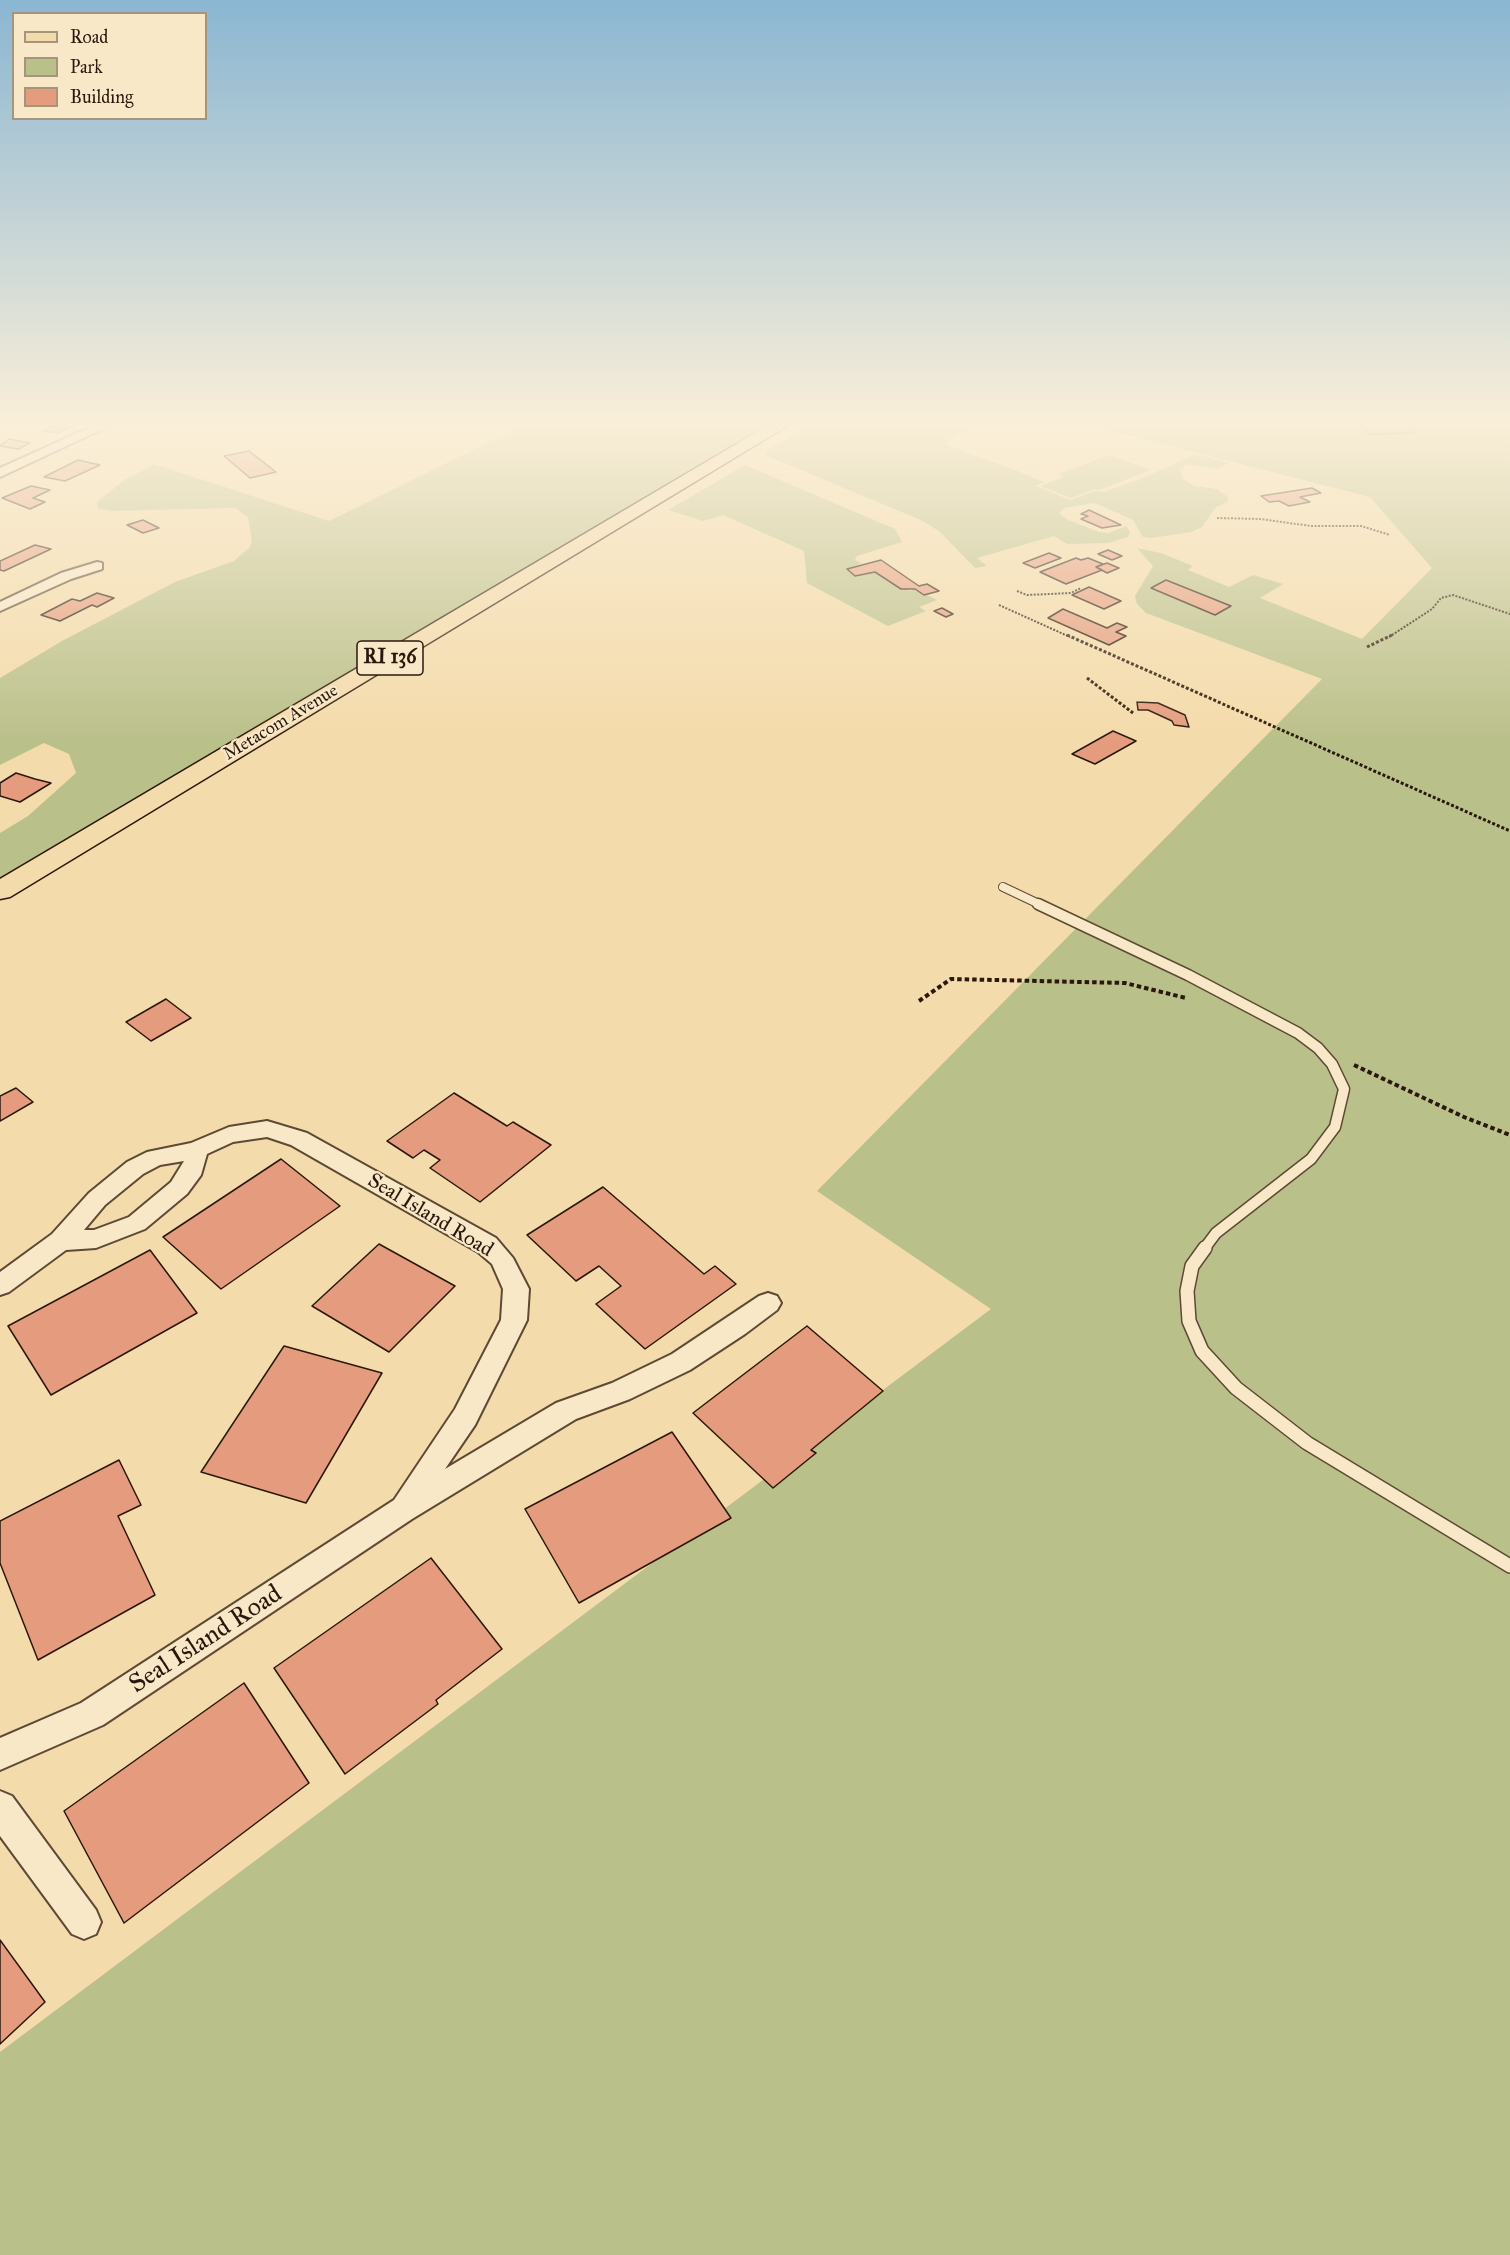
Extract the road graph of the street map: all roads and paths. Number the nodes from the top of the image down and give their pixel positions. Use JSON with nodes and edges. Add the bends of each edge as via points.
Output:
{"nodes":[{"id":1,"x":603,"y":531,"type":"edge"},
{"id":2,"x":1378,"y":531,"type":"edge"},
{"id":3,"x":1390,"y":535,"type":"dead end"},
{"id":4,"x":97,"y":566,"type":"dead end"},
{"id":5,"x":1081,"y":588,"type":"dead end"},
{"id":6,"x":1017,"y":591,"type":"dead end"},
{"id":7,"x":999,"y":605,"type":"dead end"},
{"id":8,"x":0,"y":607,"type":"edge"},
{"id":9,"x":1510,"y":614,"type":"edge"},
{"id":10,"x":1367,"y":647,"type":"dead end"},
{"id":11,"x":1087,"y":678,"type":"dead end"},
{"id":12,"x":1133,"y":713,"type":"dead end"},
{"id":13,"x":1510,"y":831,"type":"edge"},
{"id":14,"x":1003,"y":887,"type":"dead end"},
{"id":15,"x":0,"y":891,"type":"edge"},
{"id":16,"x":1194,"y":1000,"type":"dead end"},
{"id":17,"x":919,"y":1001,"type":"dead end"},
{"id":18,"x":1318,"y":1048,"type":"junction"},
{"id":19,"x":1510,"y":1135,"type":"edge"},
{"id":20,"x":196,"y":1150,"type":"junction"},
{"id":21,"x":61,"y":1241,"type":"junction"},
{"id":22,"x":0,"y":1285,"type":"edge"},
{"id":23,"x":768,"y":1303,"type":"dead end"},
{"id":24,"x":402,"y":1510,"type":"junction"},
{"id":25,"x":1510,"y":1566,"type":"edge"},
{"id":26,"x":0,"y":1754,"type":"edge"},
{"id":27,"x":0,"y":1808,"type":"edge"},
{"id":28,"x":84,"y":1922,"type":"dead end"}],
"edges":[{"from":1,"to":15,"type":"main road","name":"Metacom Avenue","number":"RI 136"},
{"from":2,"to":3,"type":"path"},
{"from":4,"to":8,"type":"street"},
{"from":5,"to":6,"type":"path","via":[[1027,595]]},
{"from":7,"to":13,"type":"path"},
{"from":9,"to":10,"type":"path","via":[[1453,595],[1441,598],[1402,630]]},
{"from":11,"to":12,"type":"path"},
{"from":14,"to":18,"type":"lane","via":[[1188,975],[1298,1033]]},
{"from":16,"to":17,"type":"path","via":[[1125,983],[951,979]]},
{"from":18,"to":19,"type":"path"},
{"from":18,"to":25,"type":"lane","via":[[1332,1064],[1344,1089],[1335,1127],[1311,1159],[1216,1233],[1192,1266],[1187,1292],[1189,1321],[1202,1351],[1236,1388],[1298,1436]]},
{"from":20,"to":21,"type":"street","name":"Seal Island Road","via":[[155,1158],[135,1168],[97,1199]]},
{"from":20,"to":21,"type":"street","via":[[189,1174],[158,1208],[105,1237]]},
{"from":20,"to":24,"type":"street","name":"Seal Island Road","via":[[248,1130],[282,1131],[487,1245],[508,1269],[516,1289],[514,1320],[465,1417]]},
{"from":21,"to":22,"type":"street","name":"Seal Island Road"},
{"from":23,"to":24,"type":"street","name":"Seal Island Road","via":[[681,1362],[566,1412]]},
{"from":24,"to":26,"type":"street","name":"Seal Island Road","via":[[92,1714]]},
{"from":27,"to":28,"type":"street"}]}
